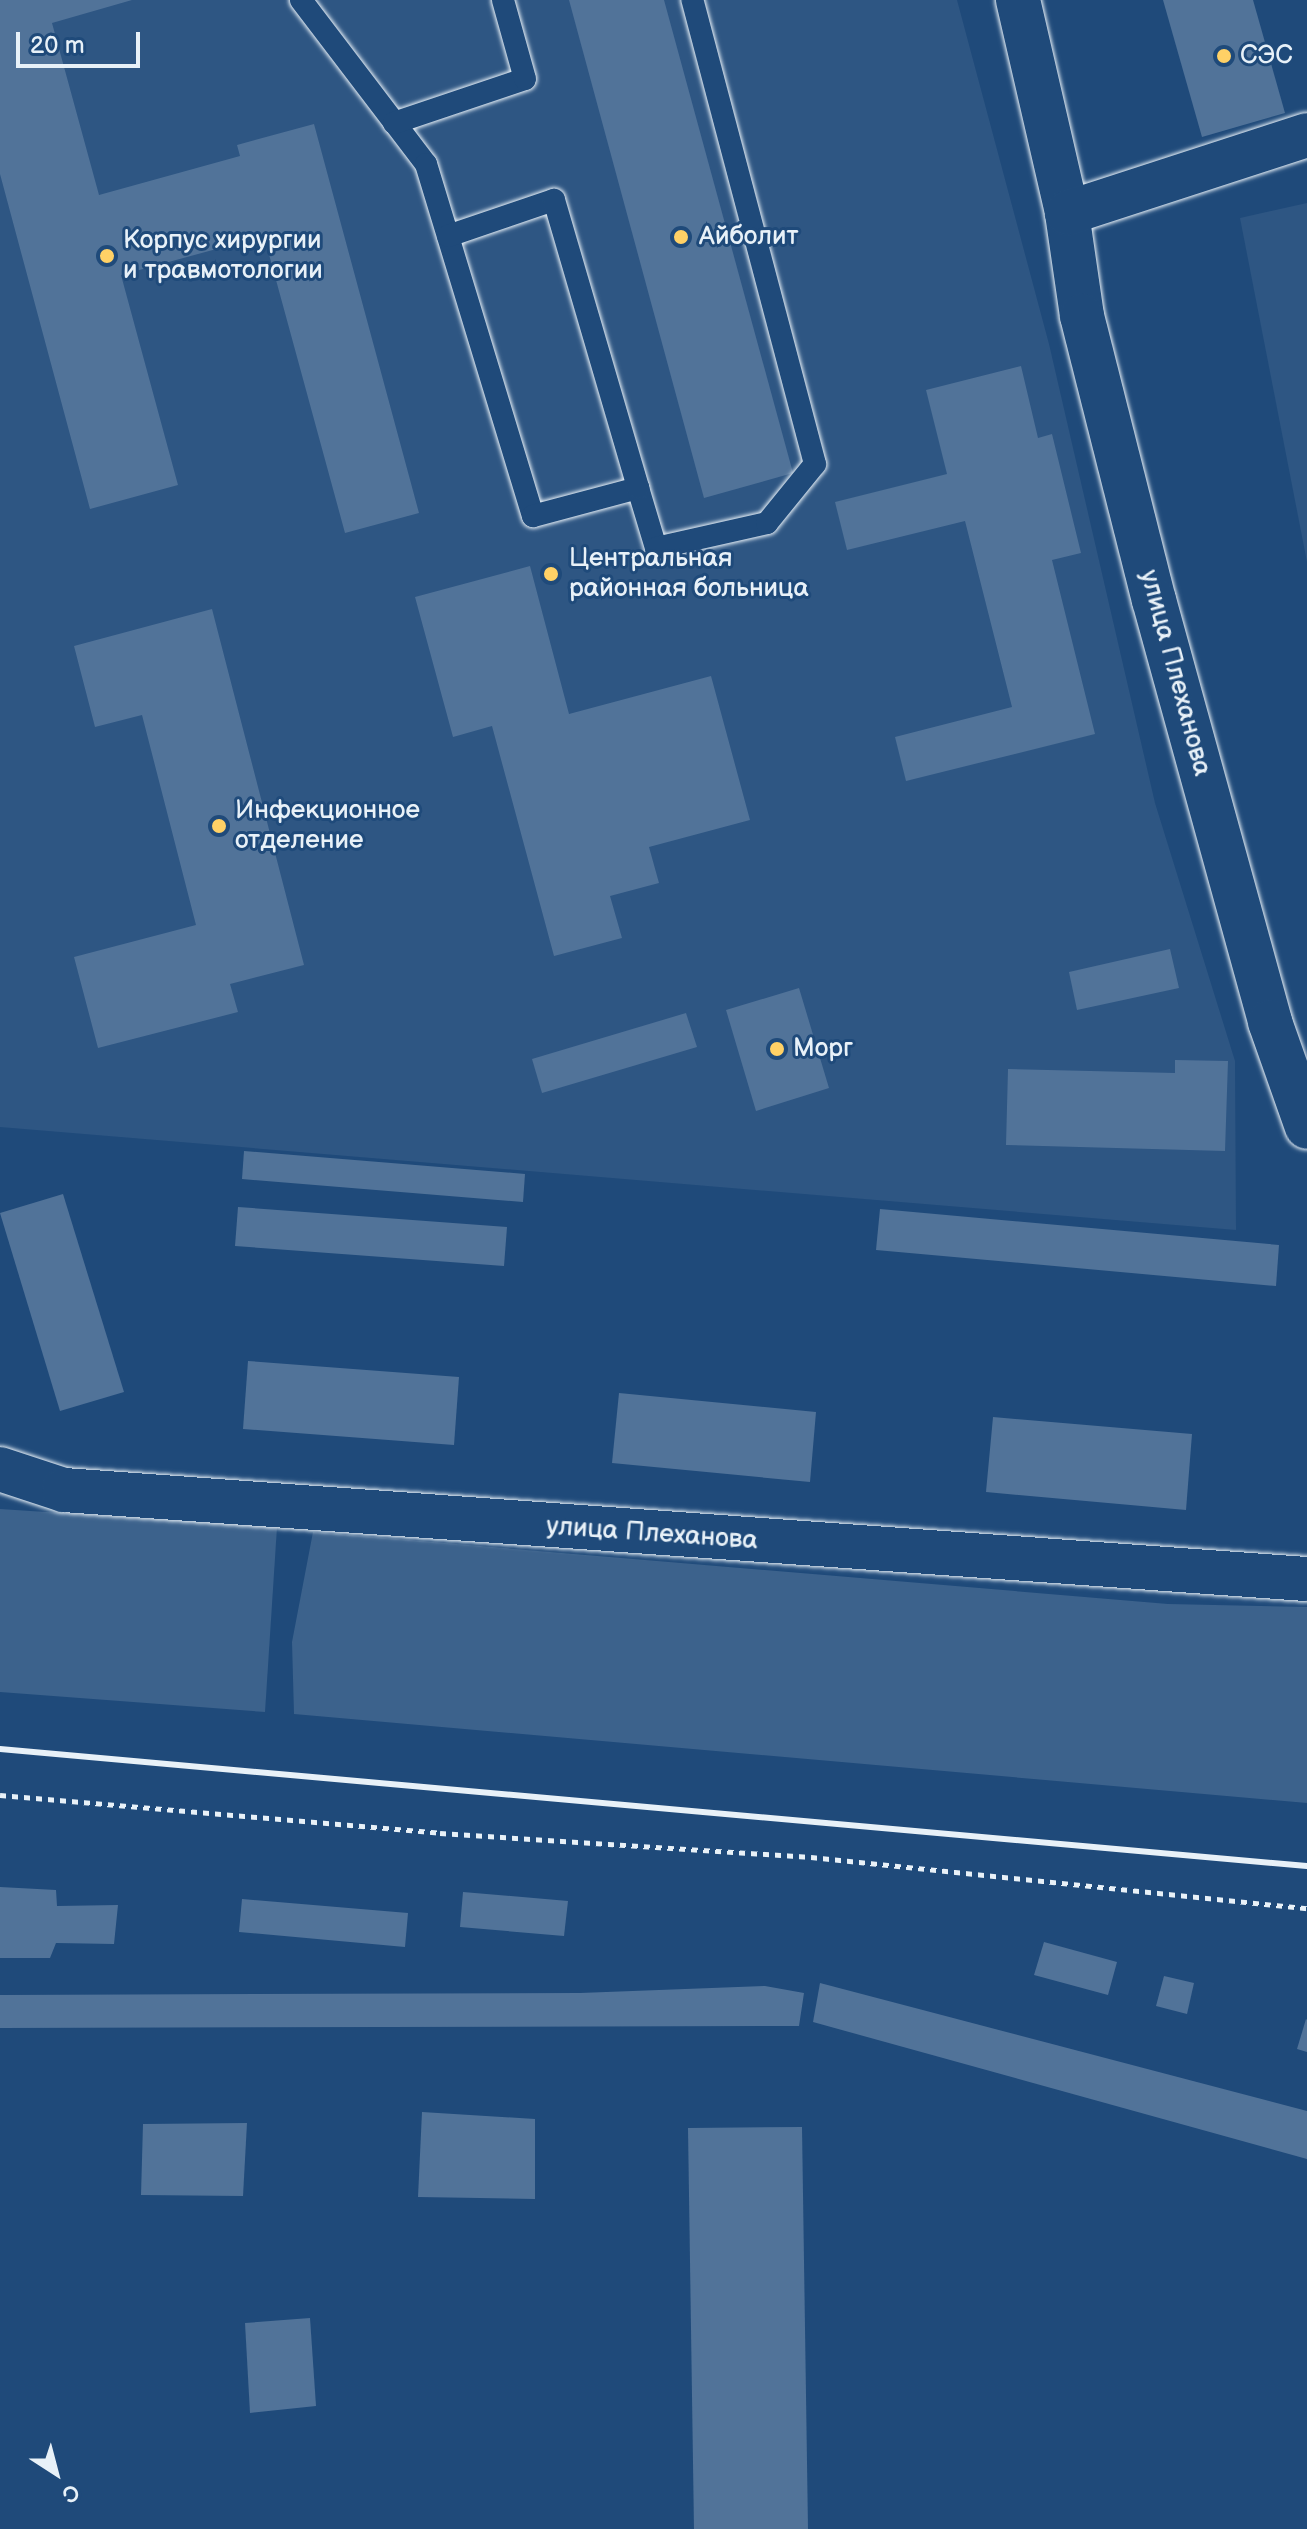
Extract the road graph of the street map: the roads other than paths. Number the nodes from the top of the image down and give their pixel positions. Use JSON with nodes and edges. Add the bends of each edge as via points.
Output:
{"nodes":[{"id":1,"x":301,"y":0,"type":"edge"},
{"id":2,"x":503,"y":0,"type":"edge"},
{"id":3,"x":692,"y":0,"type":"edge"},
{"id":4,"x":1018,"y":0,"type":"edge"},
{"id":5,"x":394,"y":123,"type":"junction"},
{"id":6,"x":1307,"y":135,"type":"edge"},
{"id":7,"x":1067,"y":213,"type":"junction"},
{"id":8,"x":448,"y":236,"type":"junction"},
{"id":9,"x":638,"y":488,"type":"junction"},
{"id":10,"x":1307,"y":1127,"type":"edge"},
{"id":11,"x":0,"y":1469,"type":"edge"},
{"id":12,"x":1307,"y":1579,"type":"edge"}],
"edges":[{"from":1,"to":5,"type":"lane"},
{"from":2,"to":5,"type":"lane","via":[[525,79]]},
{"from":3,"to":9,"type":"lane","via":[[815,464],[767,523],[656,548]]},
{"from":4,"to":7,"type":"street","name":"улица Плеханова"},
{"from":5,"to":8,"type":"lane","via":[[426,164]]},
{"from":6,"to":7,"type":"street"},
{"from":7,"to":10,"type":"street","name":"улица Плеханова","via":[[1082,316],[1154,600],[1270,1022]]},
{"from":8,"to":9,"type":"lane","via":[[533,516]]},
{"from":8,"to":9,"type":"lane","via":[[554,200]]},
{"from":11,"to":12,"type":"street","name":"улица Плеханова","via":[[64,1490]]}]}
